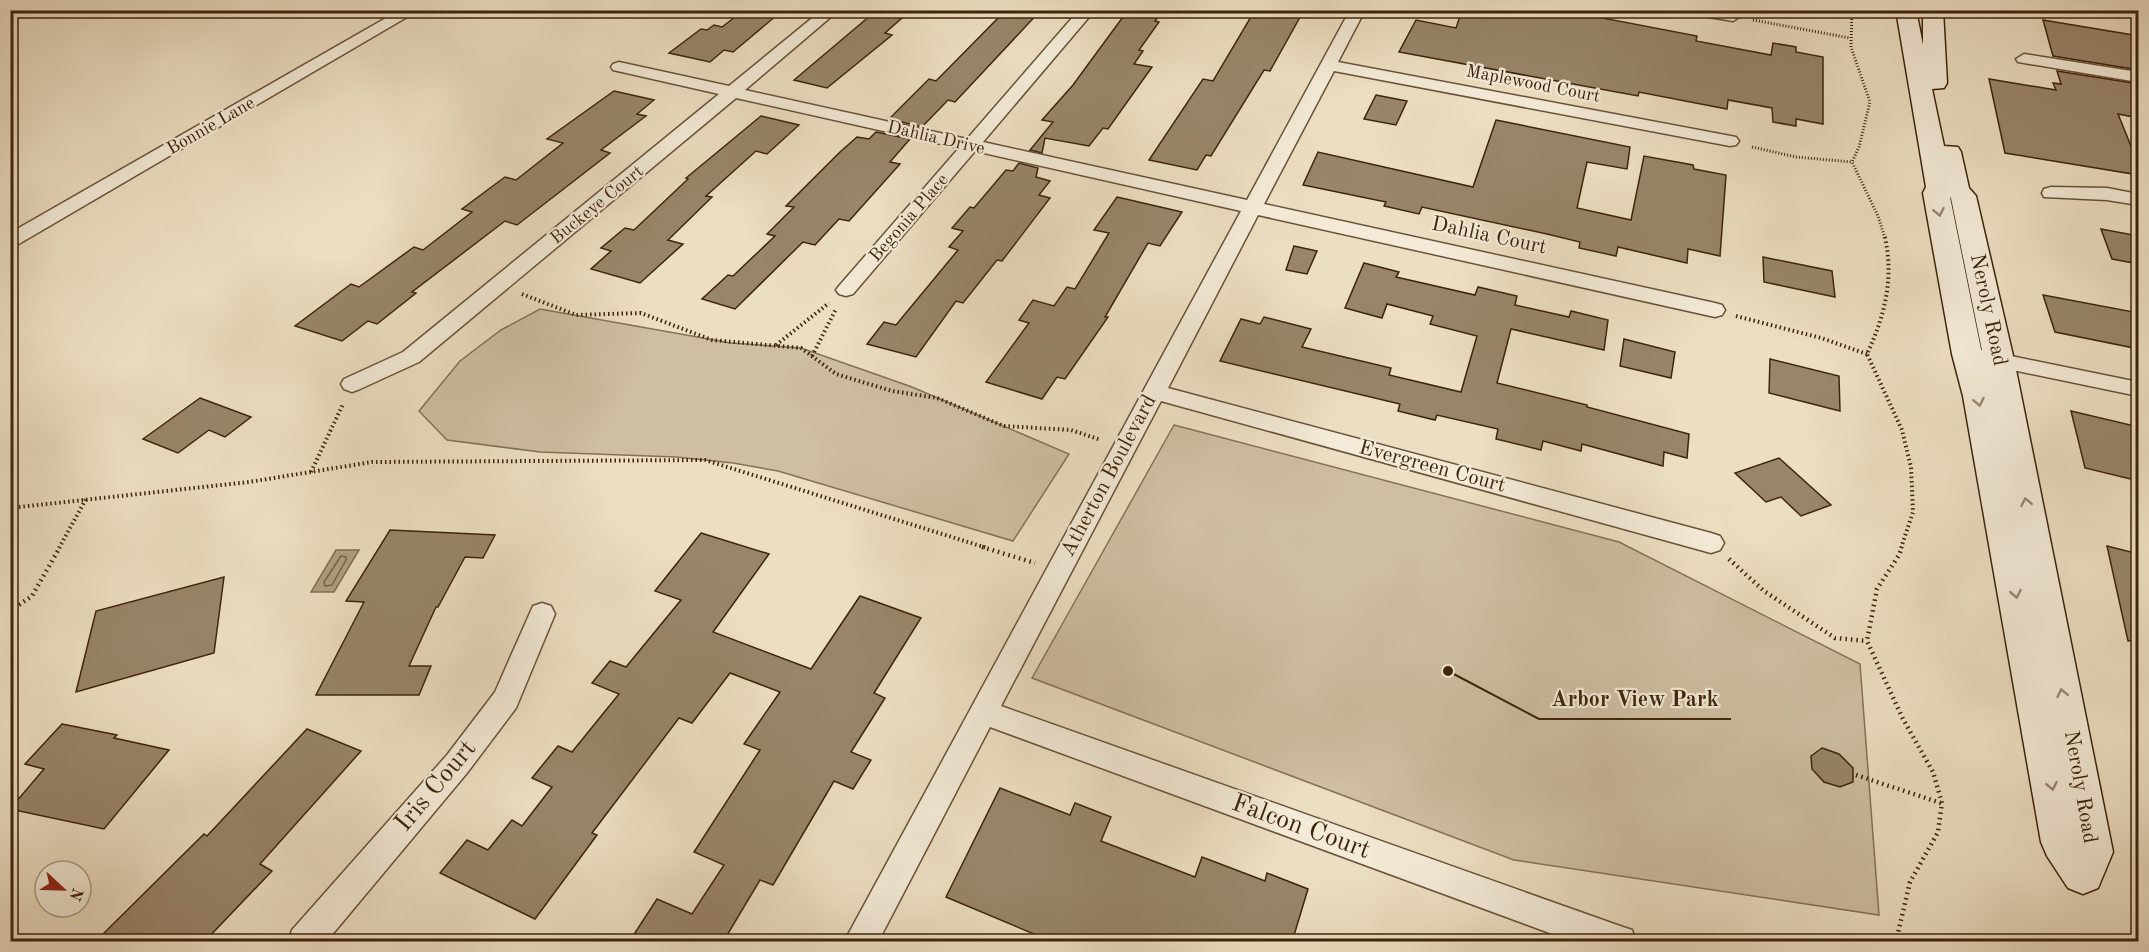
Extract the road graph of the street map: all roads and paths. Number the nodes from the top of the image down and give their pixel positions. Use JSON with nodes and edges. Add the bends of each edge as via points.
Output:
{"nodes":[{"id":1,"x":412,"y":10,"type":"edge"},
{"id":2,"x":832,"y":10,"type":"edge"},
{"id":3,"x":1088,"y":10,"type":"edge"},
{"id":4,"x":1358,"y":10,"type":"edge"},
{"id":5,"x":1696,"y":10,"type":"edge"},
{"id":6,"x":1852,"y":10,"type":"edge"},
{"id":7,"x":1906,"y":10,"type":"edge"},
{"id":8,"x":1933,"y":10,"type":"edge"},
{"id":9,"x":1733,"y":16,"type":"joint"},
{"id":10,"x":1850,"y":38,"type":"junction"},
{"id":11,"x":2024,"y":59,"type":"dead end"},
{"id":12,"x":1329,"y":65,"type":"junction"},
{"id":13,"x":619,"y":67,"type":"dead end"},
{"id":14,"x":2139,"y":77,"type":"edge"},
{"id":15,"x":734,"y":93,"type":"junction"},
{"id":16,"x":1730,"y":141,"type":"joint"},
{"id":17,"x":973,"y":146,"type":"junction"},
{"id":18,"x":1852,"y":162,"type":"junction"},
{"id":19,"x":2051,"y":193,"type":"dead end"},
{"id":20,"x":2139,"y":200,"type":"edge"},
{"id":21,"x":1252,"y":208,"type":"junction"},
{"id":22,"x":10,"y":241,"type":"edge"},
{"id":23,"x":500,"y":285,"type":"junction"},
{"id":24,"x":846,"y":290,"type":"junction"},
{"id":25,"x":1715,"y":310,"type":"joint"},
{"id":26,"x":776,"y":345,"type":"junction"},
{"id":27,"x":1867,"y":354,"type":"junction"},
{"id":28,"x":1967,"y":354,"type":"junction"},
{"id":29,"x":812,"y":356,"type":"junction"},
{"id":30,"x":1999,"y":360,"type":"junction"},
{"id":31,"x":352,"y":384,"type":"joint"},
{"id":32,"x":2139,"y":389,"type":"edge"},
{"id":33,"x":1154,"y":392,"type":"junction"},
{"id":34,"x":1124,"y":447,"type":"junction"},
{"id":35,"x":311,"y":472,"type":"junction"},
{"id":36,"x":87,"y":499,"type":"junction"},
{"id":37,"x":10,"y":508,"type":"edge"},
{"id":38,"x":1711,"y":543,"type":"joint"},
{"id":39,"x":1059,"y":570,"type":"junction"},
{"id":40,"x":10,"y":611,"type":"edge"},
{"id":41,"x":542,"y":614,"type":"dead end"},
{"id":42,"x":1867,"y":641,"type":"junction"},
{"id":43,"x":983,"y":712,"type":"junction"},
{"id":44,"x":1856,"y":775,"type":"dead end"},
{"id":45,"x":1941,"y":803,"type":"junction"},
{"id":46,"x":1898,"y":939,"type":"edge"},
{"id":47,"x":304,"y":942,"type":"edge"},
{"id":48,"x":860,"y":942,"type":"edge"},
{"id":49,"x":1620,"y":942,"type":"edge"},
{"id":50,"x":1877,"y":942,"type":"edge"}],
"edges":[{"from":1,"to":22,"type":"street","name":"Bonnie Lane"},
{"from":2,"to":15,"type":"street","name":"Buckeye Court"},
{"from":3,"to":17,"type":"street","name":"Begonia Place"},
{"from":4,"to":12,"type":"street","name":"Atherton Boulevard"},
{"from":5,"to":9,"type":"street"},
{"from":6,"to":10,"type":"path"},
{"from":7,"to":28,"type":"street","name":"Neroly Road","one_way":true},
{"from":8,"to":30,"type":"street","name":"Neroly Road","via":[[1933,69],[1957,190],[1963,196]]},
{"from":9,"to":10,"type":"path"},
{"from":10,"to":18,"type":"path","via":[[1869,102]]},
{"from":11,"to":14,"type":"street"},
{"from":12,"to":16,"type":"street","name":"Maplewood Court"},
{"from":12,"to":21,"type":"street","name":"Atherton Boulevard"},
{"from":13,"to":15,"type":"street","name":"Dahlia Drive"},
{"from":15,"to":17,"type":"street","name":"Dahlia Drive"},
{"from":15,"to":23,"type":"street","name":"Buckeye Court"},
{"from":16,"to":18,"type":"path","via":[[1796,157]]},
{"from":17,"to":21,"type":"street","name":"Dahlia Drive"},
{"from":17,"to":24,"type":"street","name":"Begonia Place"},
{"from":18,"to":27,"type":"path","via":[[1878,217],[1889,252],[1890,289]]},
{"from":19,"to":20,"type":"street","via":[[2107,194]]},
{"from":21,"to":25,"type":"street","name":"Dahlia Court"},
{"from":21,"to":33,"type":"street","name":"Atherton Boulevard"},
{"from":23,"to":26,"type":"path","via":[[576,315],[641,313],[712,340]]},
{"from":23,"to":31,"type":"street","name":"Buckeye Court","via":[[411,357]]},
{"from":24,"to":26,"type":"path"},
{"from":24,"to":29,"type":"path"},
{"from":25,"to":27,"type":"path"},
{"from":26,"to":29,"type":"path","via":[[801,348]]},
{"from":27,"to":42,"type":"path","via":[[1902,430],[1911,467],[1912,512],[1899,555],[1877,589]]},
{"from":28,"to":30,"type":"street"},
{"from":28,"to":30,"type":"street","name":"Neroly Road","one_way":true,"via":[[2062,842],[2083,873],[2092,852]]},
{"from":29,"to":34,"type":"path","via":[[837,374],[892,391],[937,398],[1004,426],[1071,430]]},
{"from":30,"to":32,"type":"street"},
{"from":31,"to":35,"type":"path"},
{"from":33,"to":34,"type":"street","name":"Atherton Boulevard"},
{"from":33,"to":38,"type":"street","name":"Evergreen Court"},
{"from":34,"to":39,"type":"street","name":"Atherton Boulevard"},
{"from":35,"to":36,"type":"path"},
{"from":35,"to":39,"type":"path","via":[[372,462],[705,460]]},
{"from":36,"to":37,"type":"path"},
{"from":36,"to":40,"type":"path","via":[[32,596]]},
{"from":38,"to":42,"type":"path","via":[[1797,615],[1834,638]]},
{"from":39,"to":43,"type":"street","name":"Atherton Boulevard"},
{"from":41,"to":47,"type":"street","name":"Iris Court","via":[[506,699],[457,764]]},
{"from":42,"to":45,"type":"path","via":[[1903,719],[1933,771]]},
{"from":43,"to":48,"type":"street","name":"Atherton Boulevard"},
{"from":43,"to":49,"type":"street","name":"Falcon Court"},
{"from":44,"to":45,"type":"path"},
{"from":45,"to":46,"type":"path","via":[[1938,832],[1910,882]]},
{"from":46,"to":50,"type":"path"}]}
